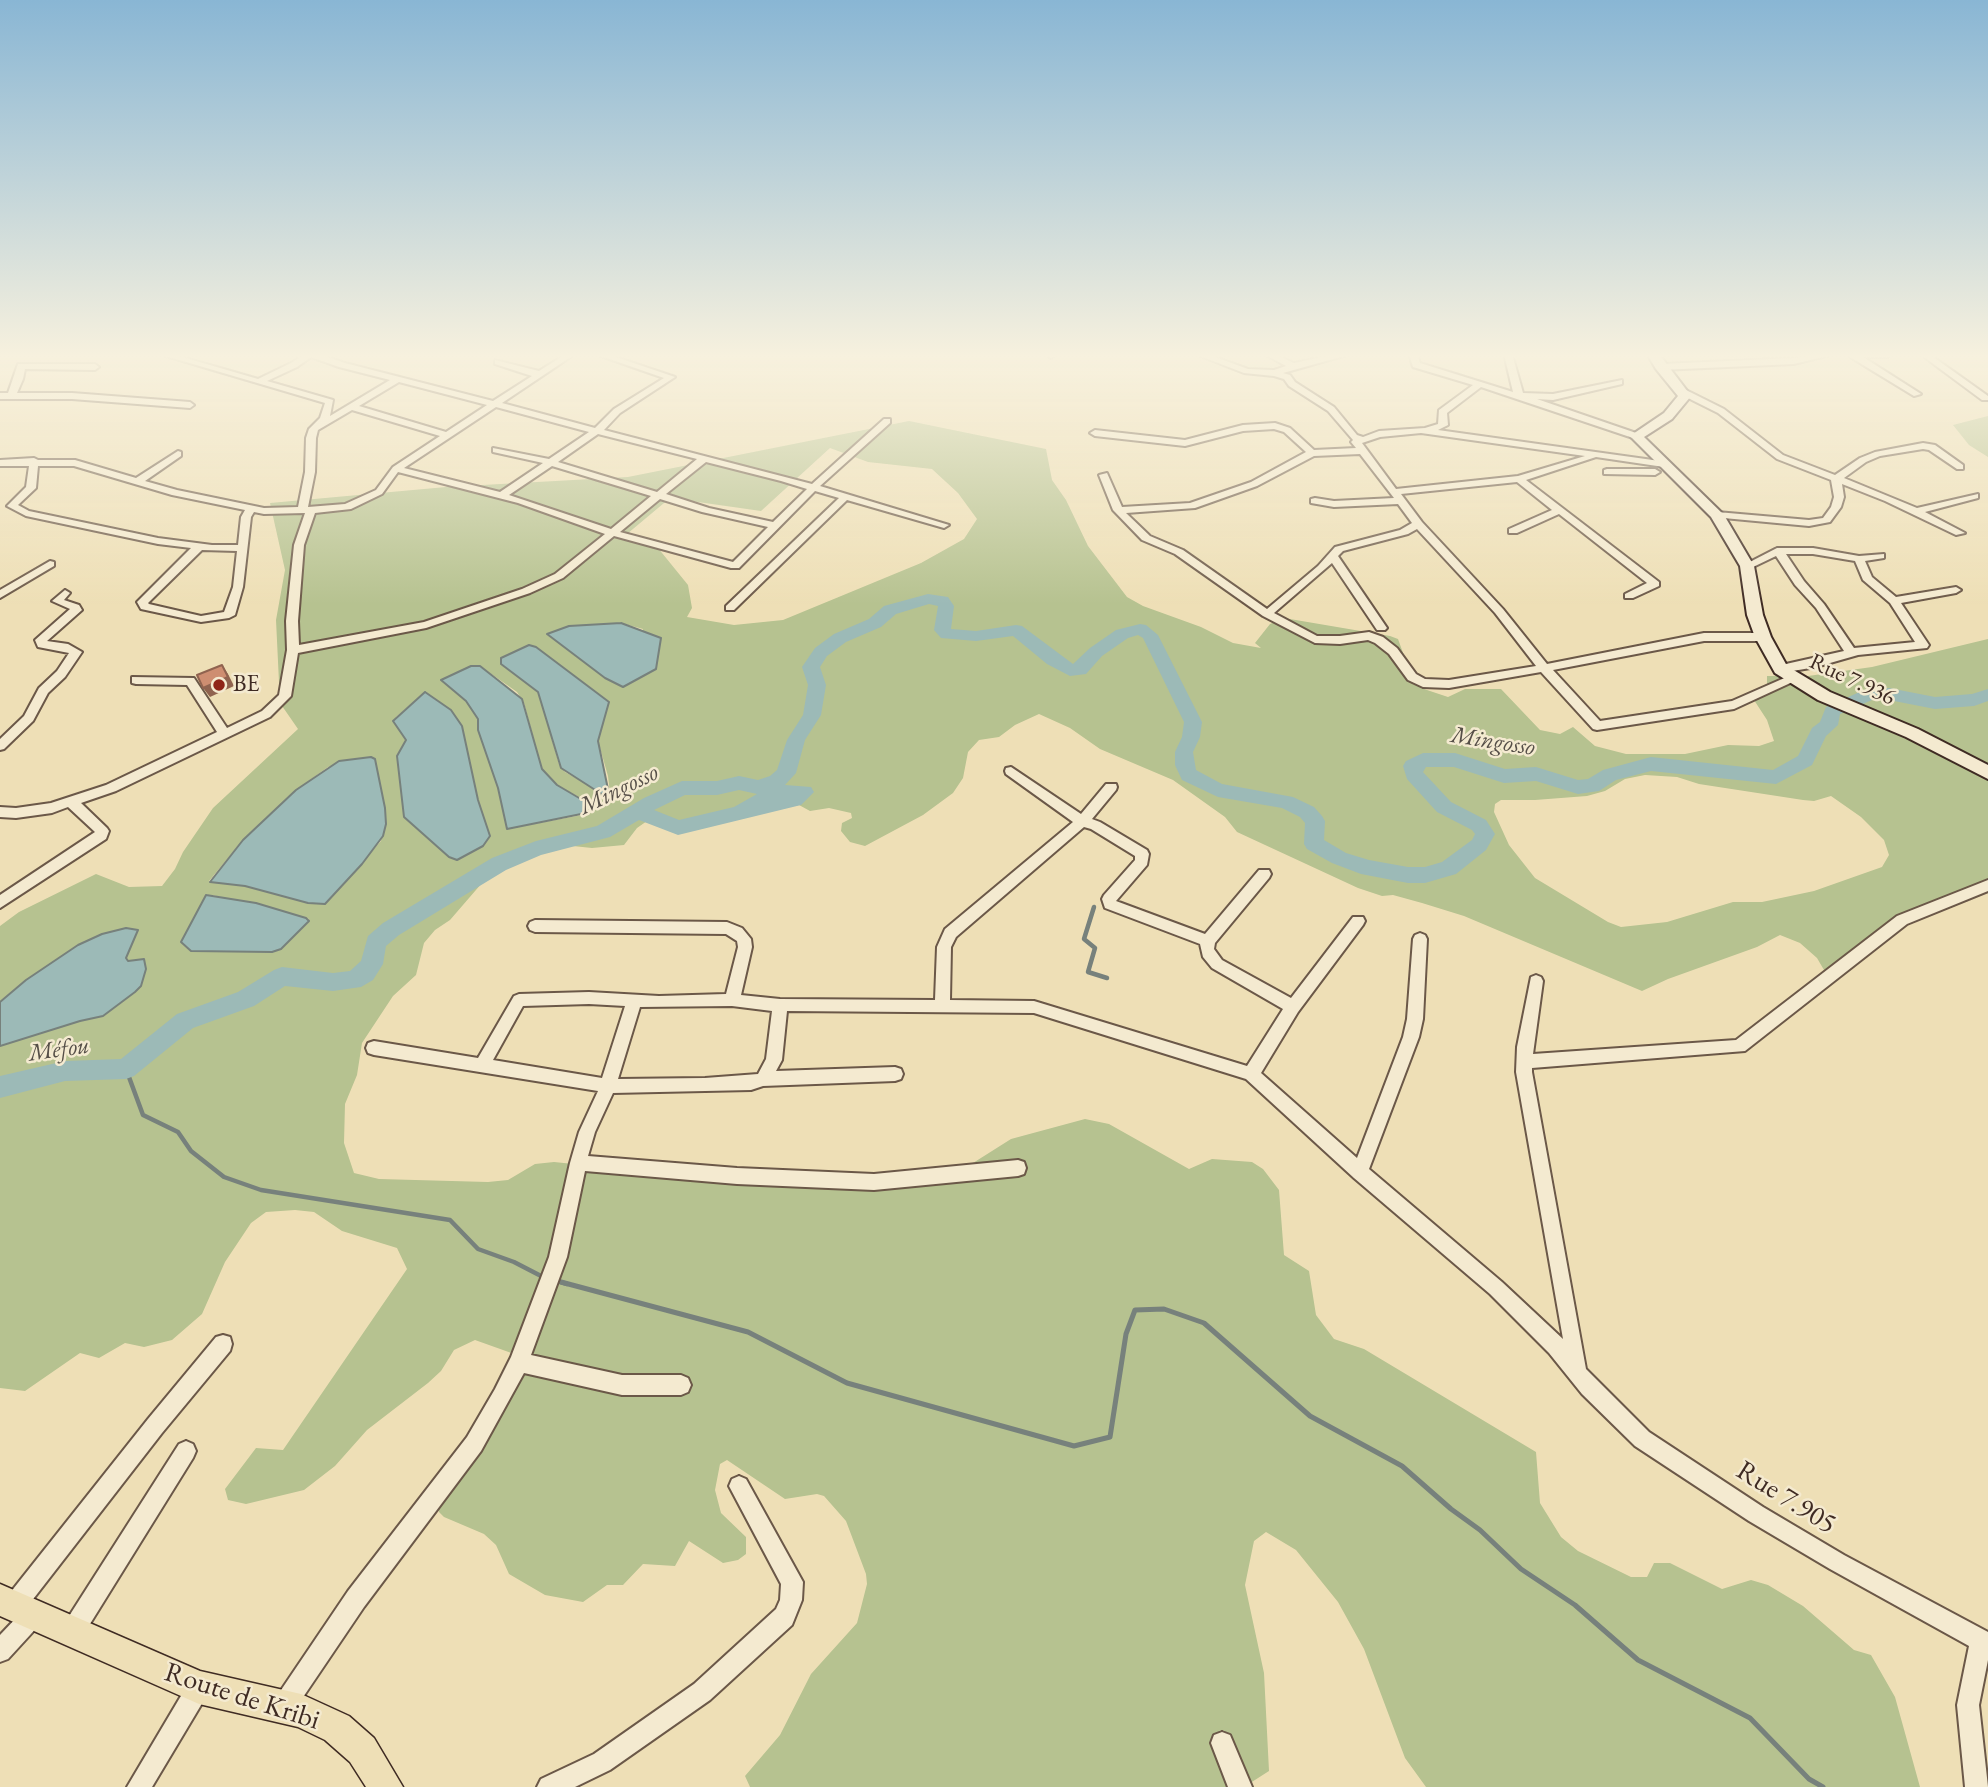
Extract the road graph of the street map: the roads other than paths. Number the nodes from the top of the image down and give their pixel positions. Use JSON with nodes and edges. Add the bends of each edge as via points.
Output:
{"nodes":[{"id":1,"x":311,"y":437,"type":"edge"},
{"id":2,"x":443,"y":437,"type":"edge"},
{"id":3,"x":587,"y":437,"type":"edge"},
{"id":4,"x":624,"y":437,"type":"edge"},
{"id":5,"x":869,"y":437,"type":"edge"},
{"id":6,"x":1135,"y":437,"type":"edge"},
{"id":7,"x":1207,"y":437,"type":"edge"},
{"id":8,"x":1295,"y":437,"type":"edge"},
{"id":9,"x":1354,"y":437,"type":"edge"},
{"id":10,"x":1385,"y":437,"type":"edge"},
{"id":11,"x":1474,"y":437,"type":"edge"},
{"id":12,"x":1637,"y":437,"type":"edge"},
{"id":13,"x":1755,"y":437,"type":"edge"},
{"id":14,"x":1362,"y":445,"type":"junction"},
{"id":15,"x":496,"y":450,"type":"dead end"},
{"id":16,"x":1312,"y":453,"type":"junction"},
{"id":17,"x":178,"y":454,"type":"dead end"},
{"id":18,"x":1596,"y":456,"type":"junction"},
{"id":19,"x":702,"y":460,"type":"junction"},
{"id":20,"x":34,"y":461,"type":"junction"},
{"id":21,"x":549,"y":462,"type":"junction"},
{"id":22,"x":0,"y":463,"type":"edge"},
{"id":23,"x":1960,"y":467,"type":"dead end"},
{"id":24,"x":1669,"y":468,"type":"junction"},
{"id":25,"x":396,"y":469,"type":"junction"},
{"id":26,"x":1607,"y":472,"type":"dead end"},
{"id":27,"x":1104,"y":475,"type":"dead end"},
{"id":28,"x":1520,"y":479,"type":"junction"},
{"id":29,"x":1836,"y":479,"type":"junction"},
{"id":30,"x":137,"y":482,"type":"junction"},
{"id":31,"x":813,"y":488,"type":"junction"},
{"id":32,"x":659,"y":495,"type":"junction"},
{"id":33,"x":502,"y":496,"type":"junction"},
{"id":34,"x":1975,"y":496,"type":"dead end"},
{"id":35,"x":845,"y":497,"type":"junction"},
{"id":36,"x":1397,"y":497,"type":"junction"},
{"id":37,"x":1315,"y":501,"type":"dead end"},
{"id":38,"x":252,"y":508,"type":"junction"},
{"id":39,"x":311,"y":510,"type":"junction"},
{"id":40,"x":1118,"y":510,"type":"junction"},
{"id":41,"x":1560,"y":510,"type":"junction"},
{"id":42,"x":1915,"y":512,"type":"junction"},
{"id":43,"x":1717,"y":515,"type":"junction"},
{"id":44,"x":1418,"y":524,"type":"junction"},
{"id":45,"x":944,"y":525,"type":"dead end"},
{"id":46,"x":776,"y":526,"type":"junction"},
{"id":47,"x":1513,"y":531,"type":"dead end"},
{"id":48,"x":613,"y":533,"type":"junction"},
{"id":49,"x":1960,"y":533,"type":"dead end"},
{"id":50,"x":201,"y":546,"type":"junction"},
{"id":51,"x":241,"y":548,"type":"junction"},
{"id":52,"x":1777,"y":551,"type":"junction"},
{"id":53,"x":1333,"y":556,"type":"junction"},
{"id":54,"x":1880,"y":556,"type":"dead end"},
{"id":55,"x":1859,"y":559,"type":"junction"},
{"id":56,"x":50,"y":564,"type":"dead end"},
{"id":57,"x":1747,"y":566,"type":"junction"},
{"id":58,"x":1956,"y":590,"type":"dead end"},
{"id":59,"x":65,"y":593,"type":"dead end"},
{"id":60,"x":0,"y":595,"type":"edge"},
{"id":61,"x":1629,"y":596,"type":"dead end"},
{"id":62,"x":1894,"y":601,"type":"junction"},
{"id":63,"x":730,"y":608,"type":"dead end"},
{"id":64,"x":1267,"y":614,"type":"junction"},
{"id":65,"x":1381,"y":628,"type":"dead end"},
{"id":66,"x":1763,"y":637,"type":"junction"},
{"id":67,"x":293,"y":650,"type":"junction"},
{"id":68,"x":1851,"y":653,"type":"junction"},
{"id":69,"x":1544,"y":668,"type":"junction"},
{"id":70,"x":1787,"y":674,"type":"junction"},
{"id":71,"x":136,"y":680,"type":"dead end"},
{"id":72,"x":1859,"y":711,"type":"joint"},
{"id":73,"x":225,"y":734,"type":"junction"},
{"id":74,"x":0,"y":746,"type":"edge"},
{"id":75,"x":1011,"y":771,"type":"dead end"},
{"id":76,"x":1988,"y":773,"type":"edge"},
{"id":77,"x":1111,"y":787,"type":"dead end"},
{"id":78,"x":71,"y":802,"type":"junction"},
{"id":79,"x":0,"y":812,"type":"edge"},
{"id":80,"x":1082,"y":822,"type":"junction"},
{"id":81,"x":1264,"y":874,"type":"dead end"},
{"id":82,"x":1988,"y":885,"type":"edge"},
{"id":83,"x":0,"y":902,"type":"edge"},
{"id":84,"x":1358,"y":921,"type":"dead end"},
{"id":85,"x":535,"y":926,"type":"dead end"},
{"id":86,"x":1420,"y":939,"type":"dead end"},
{"id":87,"x":1208,"y":941,"type":"junction"},
{"id":88,"x":1536,"y":981,"type":"dead end"},
{"id":89,"x":732,"y":1000,"type":"junction"},
{"id":90,"x":634,"y":1001,"type":"junction"},
{"id":91,"x":780,"y":1005,"type":"junction"},
{"id":92,"x":942,"y":1006,"type":"junction"},
{"id":93,"x":1293,"y":1007,"type":"junction"},
{"id":94,"x":374,"y":1048,"type":"dead end"},
{"id":95,"x":1524,"y":1062,"type":"junction"},
{"id":96,"x":482,"y":1066,"type":"junction"},
{"id":97,"x":895,"y":1074,"type":"dead end"},
{"id":98,"x":1251,"y":1074,"type":"junction"},
{"id":99,"x":763,"y":1079,"type":"junction"},
{"id":100,"x":608,"y":1086,"type":"junction"},
{"id":101,"x":578,"y":1163,"type":"junction"},
{"id":102,"x":1018,"y":1168,"type":"dead end"},
{"id":103,"x":1360,"y":1172,"type":"junction"},
{"id":104,"x":223,"y":1344,"type":"dead end"},
{"id":105,"x":519,"y":1362,"type":"junction"},
{"id":106,"x":1577,"y":1370,"type":"junction"},
{"id":107,"x":681,"y":1385,"type":"dead end"},
{"id":108,"x":186,"y":1451,"type":"dead end"},
{"id":109,"x":739,"y":1486,"type":"dead end"},
{"id":110,"x":16,"y":1607,"type":"edge"},
{"id":111,"x":72,"y":1632,"type":"junction"},
{"id":112,"x":1984,"y":1642,"type":"edge"},
{"id":113,"x":0,"y":1651,"type":"edge"},
{"id":114,"x":199,"y":1687,"type":"junction"},
{"id":115,"x":283,"y":1707,"type":"junction"},
{"id":116,"x":1222,"y":1743,"type":"dead end"},
{"id":117,"x":139,"y":1787,"type":"edge"},
{"id":118,"x":386,"y":1787,"type":"edge"},
{"id":119,"x":549,"y":1787,"type":"edge"},
{"id":120,"x":1240,"y":1787,"type":"edge"},
{"id":121,"x":1978,"y":1787,"type":"edge"}],
"edges":[{"from":1,"to":39,"type":"street","via":[[303,505],[304,510]]},
{"from":2,"to":25,"type":"street"},
{"from":3,"to":21,"type":"street"},
{"from":4,"to":19,"type":"street"},
{"from":5,"to":31,"type":"street"},
{"from":6,"to":7,"type":"street","via":[[1185,443]]},
{"from":8,"to":16,"type":"street"},
{"from":9,"to":14,"type":"street"},
{"from":10,"to":14,"type":"street"},
{"from":11,"to":18,"type":"street"},
{"from":12,"to":24,"type":"street","name":"Rue 7.936"},
{"from":13,"to":29,"type":"street","via":[[1780,457]]},
{"from":14,"to":16,"type":"street"},
{"from":14,"to":36,"type":"street","via":[[1370,464]]},
{"from":15,"to":21,"type":"street"},
{"from":16,"to":40,"type":"street","via":[[1219,499],[1179,508]]},
{"from":17,"to":30,"type":"street"},
{"from":18,"to":24,"type":"street"},
{"from":18,"to":28,"type":"street"},
{"from":19,"to":31,"type":"street"},
{"from":19,"to":32,"type":"street"},
{"from":20,"to":22,"type":"street"},
{"from":20,"to":30,"type":"street","via":[[75,463]]},
{"from":20,"to":50,"type":"street","via":[[31,488],[13,508],[99,530]]},
{"from":21,"to":32,"type":"street"},
{"from":21,"to":33,"type":"street"},
{"from":23,"to":29,"type":"street","via":[[1932,447],[1923,446],[1878,454]]},
{"from":24,"to":26,"type":"street"},
{"from":24,"to":43,"type":"street","name":"Rue 7.936"},
{"from":25,"to":33,"type":"street"},
{"from":25,"to":39,"type":"street","via":[[379,492],[364,500],[347,507]]},
{"from":27,"to":40,"type":"street"},
{"from":28,"to":36,"type":"street"},
{"from":28,"to":41,"type":"street"},
{"from":29,"to":42,"type":"street"},
{"from":29,"to":43,"type":"street","via":[[1839,497],[1826,520],[1809,523]]},
{"from":30,"to":38,"type":"street"},
{"from":31,"to":35,"type":"street"},
{"from":31,"to":46,"type":"street"},
{"from":32,"to":46,"type":"street"},
{"from":32,"to":48,"type":"street"},
{"from":33,"to":48,"type":"street"},
{"from":34,"to":42,"type":"street"},
{"from":35,"to":45,"type":"street"},
{"from":35,"to":63,"type":"street"},
{"from":36,"to":37,"type":"street","via":[[1334,504]]},
{"from":36,"to":44,"type":"street"},
{"from":38,"to":39,"type":"street"},
{"from":38,"to":51,"type":"street"},
{"from":39,"to":67,"type":"street","via":[[299,545]]},
{"from":40,"to":64,"type":"street","via":[[1146,538],[1200,565]]},
{"from":41,"to":47,"type":"street"},
{"from":41,"to":61,"type":"street","via":[[1655,584]]},
{"from":42,"to":49,"type":"street"},
{"from":43,"to":57,"type":"street","name":"Rue 7.936"},
{"from":44,"to":53,"type":"street","via":[[1339,549]]},
{"from":44,"to":69,"type":"street","via":[[1499,611]]},
{"from":46,"to":48,"type":"street","via":[[735,566]]},
{"from":48,"to":67,"type":"street","via":[[559,576],[526,592],[426,625]]},
{"from":50,"to":51,"type":"street"},
{"from":50,"to":51,"type":"street","via":[[142,602],[145,607],[201,619],[229,615]]},
{"from":52,"to":55,"type":"street"},
{"from":52,"to":57,"type":"street"},
{"from":52,"to":68,"type":"street"},
{"from":53,"to":64,"type":"street"},
{"from":53,"to":65,"type":"street"},
{"from":54,"to":55,"type":"street"},
{"from":55,"to":62,"type":"street","via":[[1867,578]]},
{"from":56,"to":60,"type":"street"},
{"from":57,"to":66,"type":"street","name":"Rue 7.936"},
{"from":58,"to":62,"type":"street"},
{"from":59,"to":74,"type":"street","via":[[57,601],[76,610],[41,640],[76,652],[43,691],[29,718]]},
{"from":62,"to":68,"type":"street","via":[[1923,645]]},
{"from":64,"to":69,"type":"street","via":[[1315,639],[1374,637],[1423,683],[1449,684]]},
{"from":66,"to":69,"type":"street","via":[[1704,637]]},
{"from":66,"to":70,"type":"street","name":"Rue 7.936"},
{"from":67,"to":73,"type":"street","via":[[285,696],[265,714]]},
{"from":68,"to":70,"type":"street"},
{"from":69,"to":70,"type":"street","via":[[1597,726],[1734,705]]},
{"from":70,"to":72,"type":"street","name":"Rue 7.936"},
{"from":71,"to":73,"type":"street","via":[[190,681]]},
{"from":72,"to":76,"type":"street","name":"Rue 7.936"},
{"from":73,"to":78,"type":"street"},
{"from":75,"to":80,"type":"street"},
{"from":77,"to":80,"type":"street"},
{"from":78,"to":79,"type":"street"},
{"from":78,"to":83,"type":"street","via":[[101,835]]},
{"from":80,"to":87,"type":"street","via":[[1095,825],[1144,857],[1109,899],[1110,904]]},
{"from":80,"to":92,"type":"street","via":[[950,933],[944,947]]},
{"from":81,"to":87,"type":"street"},
{"from":82,"to":95,"type":"street","via":[[1902,920],[1739,1046]]},
{"from":84,"to":93,"type":"street"},
{"from":85,"to":89,"type":"street","via":[[737,932],[745,947]]},
{"from":86,"to":103,"type":"street","via":[[1413,1028]]},
{"from":87,"to":93,"type":"street","via":[[1210,957],[1217,964]]},
{"from":88,"to":95,"type":"street"},
{"from":89,"to":90,"type":"street"},
{"from":89,"to":91,"type":"street"},
{"from":90,"to":96,"type":"street","via":[[519,1000]]},
{"from":90,"to":100,"type":"street"},
{"from":91,"to":92,"type":"street"},
{"from":91,"to":99,"type":"street","via":[[774,1060]]},
{"from":92,"to":98,"type":"street","via":[[1034,1007]]},
{"from":93,"to":98,"type":"street"},
{"from":94,"to":96,"type":"street"},
{"from":95,"to":106,"type":"street"},
{"from":96,"to":100,"type":"street"},
{"from":97,"to":99,"type":"street"},
{"from":98,"to":103,"type":"street","name":"Rue 7.905"},
{"from":99,"to":100,"type":"street"},
{"from":100,"to":101,"type":"street"},
{"from":101,"to":102,"type":"street","via":[[874,1182]]},
{"from":101,"to":105,"type":"street","via":[[562,1244]]},
{"from":103,"to":106,"type":"street","name":"Rue 7.905","via":[[1496,1288]]},
{"from":104,"to":110,"type":"street"},
{"from":105,"to":107,"type":"street","via":[[622,1385]]},
{"from":105,"to":115,"type":"street","via":[[474,1444],[356,1599]]},
{"from":106,"to":112,"type":"street","name":"Rue 7.905","via":[[1642,1439],[1756,1514]]},
{"from":108,"to":111,"type":"street"},
{"from":109,"to":119,"type":"street","via":[[792,1582],[784,1617],[667,1718],[602,1762]]},
{"from":110,"to":111,"type":"main road","name":"Route de Kribi"},
{"from":110,"to":113,"type":"street"},
{"from":111,"to":114,"type":"main road","name":"Route de Kribi"},
{"from":112,"to":121,"type":"street","via":[[1968,1705]]},
{"from":114,"to":115,"type":"main road","name":"Route de Kribi"},
{"from":114,"to":117,"type":"street"},
{"from":115,"to":118,"type":"main road","name":"Route de Kribi","via":[[337,1728],[362,1750]]},
{"from":116,"to":120,"type":"street"}]}
